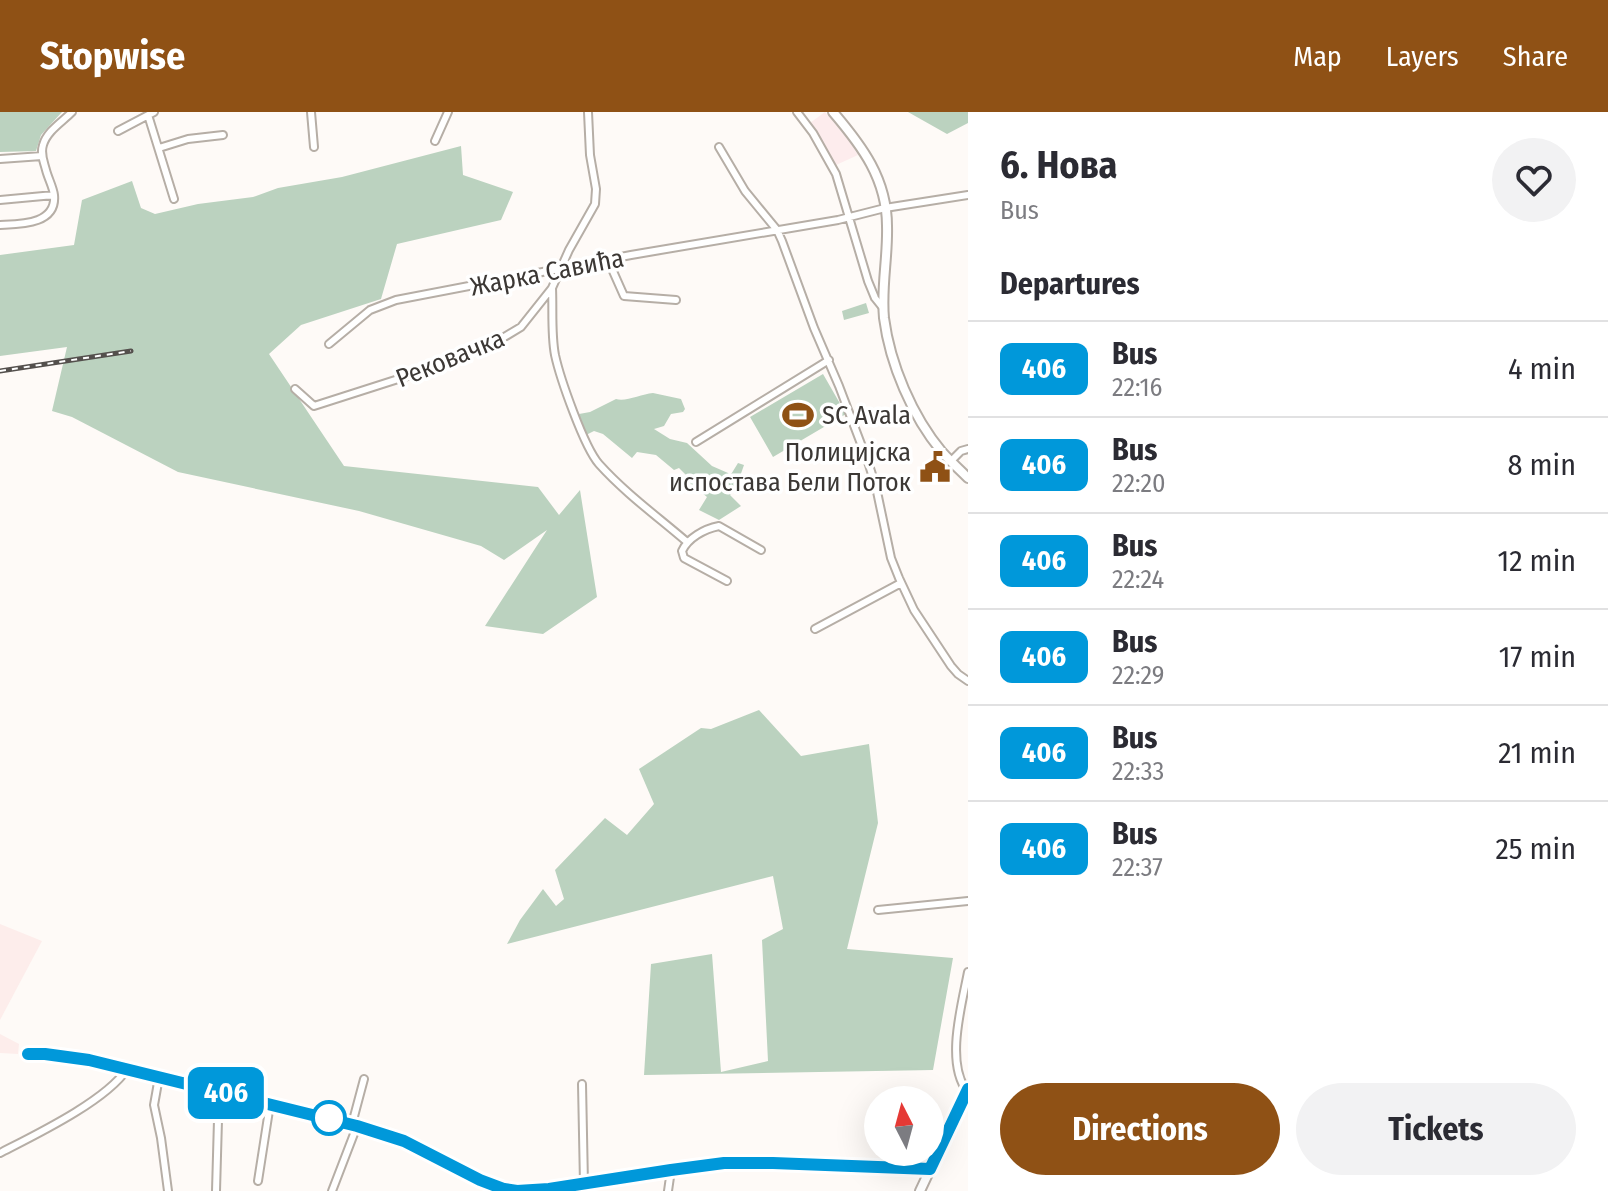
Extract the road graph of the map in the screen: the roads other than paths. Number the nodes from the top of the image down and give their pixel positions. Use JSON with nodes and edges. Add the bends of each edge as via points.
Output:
{"nodes":[{"id":1,"x":72,"y":112,"type":"edge"},
{"id":2,"x":311,"y":112,"type":"edge"},
{"id":3,"x":448,"y":112,"type":"edge"},
{"id":4,"x":588,"y":112,"type":"edge"},
{"id":5,"x":797,"y":112,"type":"edge"},
{"id":6,"x":833,"y":112,"type":"edge"},
{"id":7,"x":151,"y":114,"type":"edge"},
{"id":8,"x":118,"y":131,"type":"dead end"},
{"id":9,"x":223,"y":135,"type":"dead end"},
{"id":10,"x":435,"y":141,"type":"dead end"},
{"id":11,"x":314,"y":147,"type":"dead end"},
{"id":12,"x":719,"y":147,"type":"dead end"},
{"id":13,"x":159,"y":148,"type":"junction"},
{"id":14,"x":42,"y":156,"type":"junction"},
{"id":15,"x":0,"y":159,"type":"edge"},
{"id":16,"x":54,"y":195,"type":"junction"},
{"id":17,"x":968,"y":195,"type":"edge"},
{"id":18,"x":174,"y":199,"type":"dead end"},
{"id":19,"x":0,"y":200,"type":"edge"},
{"id":20,"x":885,"y":208,"type":"junction"},
{"id":21,"x":850,"y":217,"type":"junction"},
{"id":22,"x":0,"y":225,"type":"edge"},
{"id":23,"x":777,"y":230,"type":"junction"},
{"id":24,"x":608,"y":260,"type":"junction"},
{"id":25,"x":560,"y":270,"type":"junction"},
{"id":26,"x":552,"y":288,"type":"junction"},
{"id":27,"x":676,"y":300,"type":"dead end"},
{"id":28,"x":884,"y":309,"type":"junction"},
{"id":29,"x":329,"y":344,"type":"dead end"},
{"id":30,"x":829,"y":360,"type":"junction"},
{"id":31,"x":295,"y":389,"type":"dead end"},
{"id":32,"x":696,"y":442,"type":"dead end"},
{"id":33,"x":968,"y":449,"type":"edge"},
{"id":34,"x":951,"y":461,"type":"junction"},
{"id":35,"x":968,"y":478,"type":"edge"},
{"id":36,"x":687,"y":542,"type":"junction"},
{"id":37,"x":761,"y":550,"type":"dead end"},
{"id":38,"x":727,"y":581,"type":"dead end"},
{"id":39,"x":901,"y":583,"type":"junction"},
{"id":40,"x":815,"y":629,"type":"dead end"},
{"id":41,"x":968,"y":681,"type":"edge"},
{"id":42,"x":968,"y":901,"type":"edge"},
{"id":43,"x":878,"y":910,"type":"dead end"},
{"id":44,"x":968,"y":972,"type":"edge"},
{"id":45,"x":28,"y":1054,"type":"dead end"},
{"id":46,"x":127,"y":1069,"type":"junction"},
{"id":47,"x":159,"y":1077,"type":"junction"},
{"id":48,"x":364,"y":1079,"type":"dead end"},
{"id":49,"x":582,"y":1084,"type":"dead end"},
{"id":50,"x":968,"y":1090,"type":"edge"},
{"id":51,"x":222,"y":1092,"type":"junction"},
{"id":52,"x":965,"y":1103,"type":"edge"},
{"id":53,"x":270,"y":1104,"type":"junction"},
{"id":54,"x":354,"y":1125,"type":"junction"},
{"id":55,"x":0,"y":1153,"type":"edge"},
{"id":56,"x":930,"y":1169,"type":"junction"},
{"id":57,"x":671,"y":1170,"type":"junction"},
{"id":58,"x":258,"y":1181,"type":"dead end"},
{"id":59,"x":584,"y":1184,"type":"junction"},
{"id":60,"x":924,"y":1189,"type":"edge"},
{"id":61,"x":168,"y":1191,"type":"edge"},
{"id":62,"x":216,"y":1191,"type":"edge"},
{"id":63,"x":332,"y":1191,"type":"edge"},
{"id":64,"x":528,"y":1191,"type":"edge"},
{"id":65,"x":668,"y":1191,"type":"edge"}],
"edges":[{"from":1,"to":14,"type":"street","via":[[45,140]]},
{"from":2,"to":11,"type":"street"},
{"from":3,"to":10,"type":"street"},
{"from":4,"to":25,"type":"street","name":"Рековачка","via":[[595,204]]},
{"from":5,"to":21,"type":"street","via":[[830,163]]},
{"from":6,"to":20,"type":"main road","via":[[870,161]]},
{"from":7,"to":8,"type":"street"},
{"from":7,"to":13,"type":"street"},
{"from":9,"to":13,"type":"street"},
{"from":12,"to":23,"type":"street"},
{"from":13,"to":18,"type":"street"},
{"from":14,"to":15,"type":"street"},
{"from":14,"to":16,"type":"street"},
{"from":16,"to":19,"type":"street"},
{"from":16,"to":22,"type":"street","via":[[42,219]]},
{"from":17,"to":20,"type":"street","name":"Жарка Савића"},
{"from":20,"to":21,"type":"street","name":"Жарка Савића"},
{"from":20,"to":28,"type":"main road"},
{"from":21,"to":23,"type":"street","name":"Жарка Савића"},
{"from":21,"to":28,"type":"street","via":[[868,281]]},
{"from":23,"to":24,"type":"street","name":"Жарка Савића"},
{"from":23,"to":30,"type":"street"},
{"from":24,"to":25,"type":"street","name":"Жарка Савића"},
{"from":24,"to":27,"type":"street","via":[[624,296]]},
{"from":25,"to":26,"type":"street","name":"Рековачка"},
{"from":25,"to":29,"type":"street","name":"Жарка Савића","via":[[396,300],[370,310]]},
{"from":26,"to":31,"type":"street","name":"Рековачка","via":[[521,327],[496,342],[314,406]]},
{"from":26,"to":36,"type":"street","via":[[556,358],[591,451],[607,472]]},
{"from":28,"to":34,"type":"main road","via":[[900,377],[925,426]]},
{"from":30,"to":32,"type":"street"},
{"from":30,"to":39,"type":"street","via":[[876,487]]},
{"from":33,"to":34,"type":"street"},
{"from":34,"to":35,"type":"main road"},
{"from":36,"to":37,"type":"street","via":[[719,526]]},
{"from":36,"to":38,"type":"street","via":[[684,558]]},
{"from":39,"to":40,"type":"street"},
{"from":39,"to":41,"type":"street","via":[[951,666]]},
{"from":42,"to":43,"type":"street"},
{"from":44,"to":50,"type":"street","via":[[957,1035],[960,1077]]},
{"from":45,"to":46,"type":"street"},
{"from":46,"to":47,"type":"street"},
{"from":46,"to":55,"type":"street","via":[[79,1109]]},
{"from":47,"to":51,"type":"street"},
{"from":47,"to":61,"type":"street","via":[[154,1105]]},
{"from":48,"to":54,"type":"street"},
{"from":49,"to":59,"type":"street"},
{"from":50,"to":52,"type":"main road"},
{"from":51,"to":53,"type":"street"},
{"from":51,"to":62,"type":"street"},
{"from":52,"to":56,"type":"main road"},
{"from":53,"to":54,"type":"street"},
{"from":53,"to":58,"type":"street"},
{"from":54,"to":63,"type":"street"},
{"from":54,"to":64,"type":"street","via":[[404,1141],[490,1184]]},
{"from":56,"to":57,"type":"street","via":[[744,1163]]},
{"from":56,"to":60,"type":"main road"},
{"from":57,"to":59,"type":"street"},
{"from":57,"to":65,"type":"street"},
{"from":59,"to":64,"type":"street"}]}
